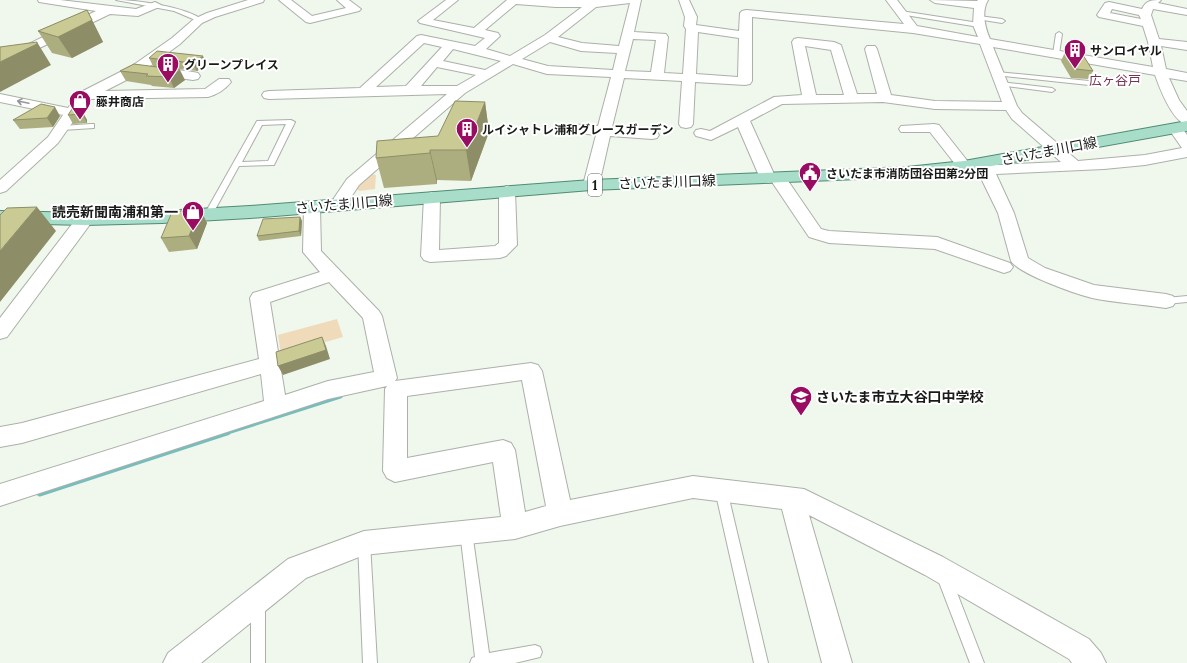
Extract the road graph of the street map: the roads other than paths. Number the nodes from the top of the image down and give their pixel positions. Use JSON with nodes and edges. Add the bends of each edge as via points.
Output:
{"nodes":[{"id":1,"x":43,"y":0,"type":"edge"},
{"id":2,"x":119,"y":0,"type":"edge"},
{"id":3,"x":259,"y":0,"type":"edge"},
{"id":4,"x":284,"y":0,"type":"edge"},
{"id":5,"x":342,"y":0,"type":"edge"},
{"id":6,"x":452,"y":0,"type":"edge"},
{"id":7,"x":514,"y":0,"type":"edge"},
{"id":8,"x":628,"y":0,"type":"edge"},
{"id":9,"x":636,"y":0,"type":"edge"},
{"id":10,"x":684,"y":0,"type":"edge"},
{"id":11,"x":891,"y":0,"type":"edge"},
{"id":12,"x":935,"y":0,"type":"edge"},
{"id":13,"x":592,"y":4,"type":"junction"},
{"id":14,"x":155,"y":5,"type":"junction"},
{"id":15,"x":108,"y":10,"type":"junction"},
{"id":16,"x":1150,"y":10,"type":"edge"},
{"id":17,"x":980,"y":12,"type":"edge"},
{"id":18,"x":1187,"y":12,"type":"edge"},
{"id":19,"x":901,"y":13,"type":"junction"},
{"id":20,"x":200,"y":20,"type":"junction"},
{"id":21,"x":1002,"y":22,"type":"dead end"},
{"id":22,"x":692,"y":28,"type":"junction"},
{"id":23,"x":913,"y":29,"type":"junction"},
{"id":24,"x":476,"y":32,"type":"junction"},
{"id":25,"x":1058,"y":34,"type":"dead end"},
{"id":26,"x":628,"y":35,"type":"junction"},
{"id":27,"x":745,"y":35,"type":"junction"},
{"id":28,"x":548,"y":38,"type":"junction"},
{"id":29,"x":984,"y":42,"type":"junction"},
{"id":30,"x":1154,"y":42,"type":"junction"},
{"id":31,"x":450,"y":45,"type":"junction"},
{"id":32,"x":1187,"y":46,"type":"edge"},
{"id":33,"x":871,"y":49,"type":"dead end"},
{"id":34,"x":477,"y":50,"type":"junction"},
{"id":35,"x":624,"y":50,"type":"junction"},
{"id":36,"x":1056,"y":54,"type":"junction"},
{"id":37,"x":511,"y":60,"type":"junction"},
{"id":38,"x":0,"y":63,"type":"edge"},
{"id":39,"x":435,"y":63,"type":"junction"},
{"id":40,"x":137,"y":69,"type":"junction"},
{"id":41,"x":1160,"y":72,"type":"junction"},
{"id":42,"x":487,"y":74,"type":"junction"},
{"id":43,"x":618,"y":74,"type":"junction"},
{"id":44,"x":193,"y":76,"type":"dead end"},
{"id":45,"x":657,"y":77,"type":"junction"},
{"id":46,"x":1187,"y":77,"type":"edge"},
{"id":47,"x":688,"y":79,"type":"junction"},
{"id":48,"x":998,"y":79,"type":"junction"},
{"id":49,"x":224,"y":82,"type":"dead end"},
{"id":50,"x":1089,"y":83,"type":"dead end"},
{"id":51,"x":410,"y":90,"type":"junction"},
{"id":52,"x":460,"y":90,"type":"junction"},
{"id":53,"x":1052,"y":90,"type":"dead end"},
{"id":54,"x":362,"y":92,"type":"junction"},
{"id":55,"x":86,"y":95,"type":"junction"},
{"id":56,"x":269,"y":95,"type":"dead end"},
{"id":57,"x":851,"y":97,"type":"junction"},
{"id":58,"x":0,"y":98,"type":"edge"},
{"id":59,"x":885,"y":98,"type":"junction"},
{"id":60,"x":810,"y":99,"type":"junction"},
{"id":61,"x":1010,"y":106,"type":"junction"},
{"id":62,"x":72,"y":113,"type":"junction"},
{"id":63,"x":742,"y":120,"type":"junction"},
{"id":64,"x":686,"y":124,"type":"dead end"},
{"id":65,"x":1183,"y":125,"type":"edge"},
{"id":66,"x":91,"y":126,"type":"dead end"},
{"id":67,"x":62,"y":128,"type":"junction"},
{"id":68,"x":568,"y":128,"type":"dead end"},
{"id":69,"x":906,"y":129,"type":"dead end"},
{"id":70,"x":605,"y":130,"type":"junction"},
{"id":71,"x":701,"y":133,"type":"dead end"},
{"id":72,"x":652,"y":135,"type":"dead end"},
{"id":73,"x":1187,"y":145,"type":"edge"},
{"id":74,"x":1056,"y":149,"type":"junction"},
{"id":75,"x":1187,"y":152,"type":"edge"},
{"id":76,"x":237,"y":164,"type":"junction"},
{"id":77,"x":964,"y":166,"type":"junction"},
{"id":78,"x":986,"y":166,"type":"junction"},
{"id":79,"x":1075,"y":166,"type":"junction"},
{"id":80,"x":773,"y":178,"type":"junction"},
{"id":81,"x":591,"y":185,"type":"junction"},
{"id":82,"x":0,"y":188,"type":"edge"},
{"id":83,"x":507,"y":191,"type":"junction"},
{"id":84,"x":432,"y":197,"type":"junction"},
{"id":85,"x":338,"y":204,"type":"junction"},
{"id":86,"x":312,"y":207,"type":"junction"},
{"id":87,"x":208,"y":215,"type":"junction"},
{"id":88,"x":0,"y":218,"type":"edge"},
{"id":89,"x":85,"y":220,"type":"junction"},
{"id":90,"x":1004,"y":267,"type":"dead end"},
{"id":91,"x":333,"y":274,"type":"junction"},
{"id":92,"x":1187,"y":299,"type":"edge"},
{"id":93,"x":1166,"y":301,"type":"joint"},
{"id":94,"x":0,"y":332,"type":"edge"},
{"id":95,"x":269,"y":364,"type":"junction"},
{"id":96,"x":276,"y":407,"type":"junction"},
{"id":97,"x":0,"y":437,"type":"edge"},
{"id":98,"x":721,"y":490,"type":"junction"},
{"id":99,"x":0,"y":495,"type":"edge"},
{"id":100,"x":792,"y":498,"type":"junction"},
{"id":101,"x":560,"y":514,"type":"junction"},
{"id":102,"x":515,"y":527,"type":"junction"},
{"id":103,"x":466,"y":532,"type":"junction"},
{"id":104,"x":364,"y":542,"type":"junction"},
{"id":105,"x":942,"y":570,"type":"junction"},
{"id":106,"x":258,"y":599,"type":"junction"},
{"id":107,"x":535,"y":652,"type":"dead end"},
{"id":108,"x":483,"y":662,"type":"edge"},
{"id":109,"x":178,"y":663,"type":"edge"},
{"id":110,"x":258,"y":663,"type":"edge"},
{"id":111,"x":370,"y":663,"type":"edge"},
{"id":112,"x":477,"y":663,"type":"edge"},
{"id":113,"x":761,"y":663,"type":"edge"},
{"id":114,"x":837,"y":663,"type":"edge"},
{"id":115,"x":977,"y":663,"type":"edge"},
{"id":116,"x":1091,"y":663,"type":"edge"}],
"edges":[{"from":1,"to":15,"type":"street"},
{"from":2,"to":14,"type":"lane"},
{"from":3,"to":20,"type":"street"},
{"from":4,"to":5,"type":"street","via":[[310,20],[355,9]]},
{"from":6,"to":24,"type":"street","via":[[424,21]]},
{"from":7,"to":13,"type":"street"},
{"from":7,"to":24,"type":"street"},
{"from":8,"to":13,"type":"street"},
{"from":9,"to":26,"type":"street"},
{"from":10,"to":22,"type":"street","via":[[691,17]]},
{"from":11,"to":19,"type":"street"},
{"from":12,"to":17,"type":"street"},
{"from":13,"to":28,"type":"street"},
{"from":14,"to":15,"type":"street","via":[[138,13]]},
{"from":14,"to":20,"type":"lane"},
{"from":15,"to":38,"type":"street"},
{"from":16,"to":18,"type":"street"},
{"from":16,"to":30,"type":"street"},
{"from":17,"to":19,"type":"lane"},
{"from":17,"to":21,"type":"lane"},
{"from":17,"to":29,"type":"street"},
{"from":19,"to":23,"type":"street"},
{"from":20,"to":40,"type":"street"},
{"from":22,"to":27,"type":"street"},
{"from":22,"to":47,"type":"street"},
{"from":23,"to":27,"type":"street","via":[[746,13]]},
{"from":23,"to":29,"type":"street"},
{"from":24,"to":34,"type":"street","via":[[494,36]]},
{"from":25,"to":36,"type":"lane"},
{"from":26,"to":35,"type":"street"},
{"from":26,"to":45,"type":"street","via":[[662,37]]},
{"from":27,"to":47,"type":"street","via":[[745,81]]},
{"from":28,"to":35,"type":"street","via":[[581,47]]},
{"from":28,"to":37,"type":"street"},
{"from":29,"to":36,"type":"street"},
{"from":29,"to":48,"type":"street"},
{"from":30,"to":32,"type":"street"},
{"from":30,"to":41,"type":"street"},
{"from":31,"to":34,"type":"street"},
{"from":31,"to":39,"type":"street"},
{"from":31,"to":54,"type":"street","via":[[420,39]]},
{"from":33,"to":59,"type":"street"},
{"from":34,"to":37,"type":"street"},
{"from":35,"to":43,"type":"street"},
{"from":36,"to":41,"type":"street"},
{"from":37,"to":42,"type":"street"},
{"from":37,"to":43,"type":"street","via":[[546,70]]},
{"from":39,"to":42,"type":"street"},
{"from":39,"to":51,"type":"street"},
{"from":40,"to":44,"type":"street"},
{"from":40,"to":55,"type":"street"},
{"from":41,"to":46,"type":"street"},
{"from":41,"to":65,"type":"street"},
{"from":42,"to":52,"type":"street"},
{"from":43,"to":45,"type":"street"},
{"from":43,"to":70,"type":"street"},
{"from":45,"to":47,"type":"street"},
{"from":47,"to":64,"type":"street"},
{"from":48,"to":50,"type":"lane"},
{"from":48,"to":53,"type":"lane"},
{"from":48,"to":61,"type":"street"},
{"from":49,"to":55,"type":"street","via":[[208,94]]},
{"from":51,"to":52,"type":"street"},
{"from":51,"to":54,"type":"street"},
{"from":52,"to":85,"type":"street","via":[[353,182]]},
{"from":54,"to":56,"type":"street"},
{"from":55,"to":62,"type":"street"},
{"from":57,"to":59,"type":"street"},
{"from":57,"to":60,"type":"street"},
{"from":57,"to":60,"type":"street","via":[[837,48],[798,42]]},
{"from":62,"to":58,"type":"street","one_way":true},
{"from":59,"to":61,"type":"street","via":[[935,105]]},
{"from":60,"to":63,"type":"street","via":[[779,100]]},
{"from":61,"to":74,"type":"street","via":[[1017,116]]},
{"from":62,"to":67,"type":"street"},
{"from":63,"to":71,"type":"street","via":[[711,136]]},
{"from":63,"to":80,"type":"street"},
{"from":65,"to":73,"type":"street"},
{"from":65,"to":74,"type":"main road","name":"さいたま川口線","number":"1"},
{"from":66,"to":67,"type":"lane"},
{"from":67,"to":82,"type":"street","via":[[53,140]]},
{"from":68,"to":70,"type":"street"},
{"from":69,"to":77,"type":"street","via":[[934,128]]},
{"from":70,"to":72,"type":"street"},
{"from":70,"to":81,"type":"street"},
{"from":74,"to":78,"type":"main road","name":"さいたま川口線","number":"1"},
{"from":74,"to":79,"type":"street"},
{"from":75,"to":79,"type":"street","via":[[1145,160]]},
{"from":76,"to":76,"type":"lane","via":[[260,123],[291,122],[271,163]]},
{"from":76,"to":87,"type":"lane"},
{"from":77,"to":78,"type":"main road","name":"さいたま川口線","number":"1"},
{"from":77,"to":80,"type":"main road","name":"さいたま川口線","number":"1","via":[[908,172]]},
{"from":78,"to":79,"type":"street"},
{"from":78,"to":93,"type":"street","via":[[1006,213],[1020,261],[1039,272],[1092,290]]},
{"from":80,"to":81,"type":"main road","name":"さいたま川口線","number":"1"},
{"from":80,"to":90,"type":"street","via":[[815,233],[829,237],[937,243]]},
{"from":81,"to":83,"type":"main road","name":"さいたま川口線","number":"1"},
{"from":83,"to":84,"type":"main road","name":"さいたま川口線","number":"1"},
{"from":83,"to":84,"type":"street","via":[[508,245],[500,252],[430,256]]},
{"from":84,"to":85,"type":"main road","name":"さいたま川口線","number":"1"},
{"from":85,"to":86,"type":"main road","name":"さいたま川口線","number":"1"},
{"from":86,"to":87,"type":"main road","name":"さいたま川口線","number":"1"},
{"from":86,"to":91,"type":"street","via":[[312,252]]},
{"from":87,"to":89,"type":"main road","name":"さいたま川口線","number":"1"},
{"from":88,"to":89,"type":"main road","name":"さいたま川口線","number":"1"},
{"from":89,"to":94,"type":"street"},
{"from":91,"to":95,"type":"street","via":[[260,298]]},
{"from":91,"to":96,"type":"street","via":[[372,316],[386,378],[328,390]]},
{"from":92,"to":93,"type":"lane"},
{"from":95,"to":96,"type":"street"},
{"from":95,"to":97,"type":"street"},
{"from":96,"to":99,"type":"street"},
{"from":98,"to":100,"type":"street"},
{"from":98,"to":101,"type":"street","via":[[693,487]]},
{"from":98,"to":113,"type":"lane"},
{"from":100,"to":105,"type":"street","via":[[804,500]]},
{"from":100,"to":114,"type":"street"},
{"from":101,"to":102,"type":"street"},
{"from":101,"to":102,"type":"street","via":[[531,371],[396,389],[395,471],[503,450]]},
{"from":102,"to":103,"type":"street"},
{"from":103,"to":104,"type":"street"},
{"from":103,"to":108,"type":"lane"},
{"from":104,"to":106,"type":"street","via":[[296,568]]},
{"from":104,"to":111,"type":"lane"},
{"from":105,"to":115,"type":"lane"},
{"from":105,"to":116,"type":"street","via":[[1079,649]]},
{"from":106,"to":109,"type":"street"},
{"from":106,"to":110,"type":"lane"},
{"from":107,"to":108,"type":"lane"},
{"from":108,"to":112,"type":"lane"}]}
